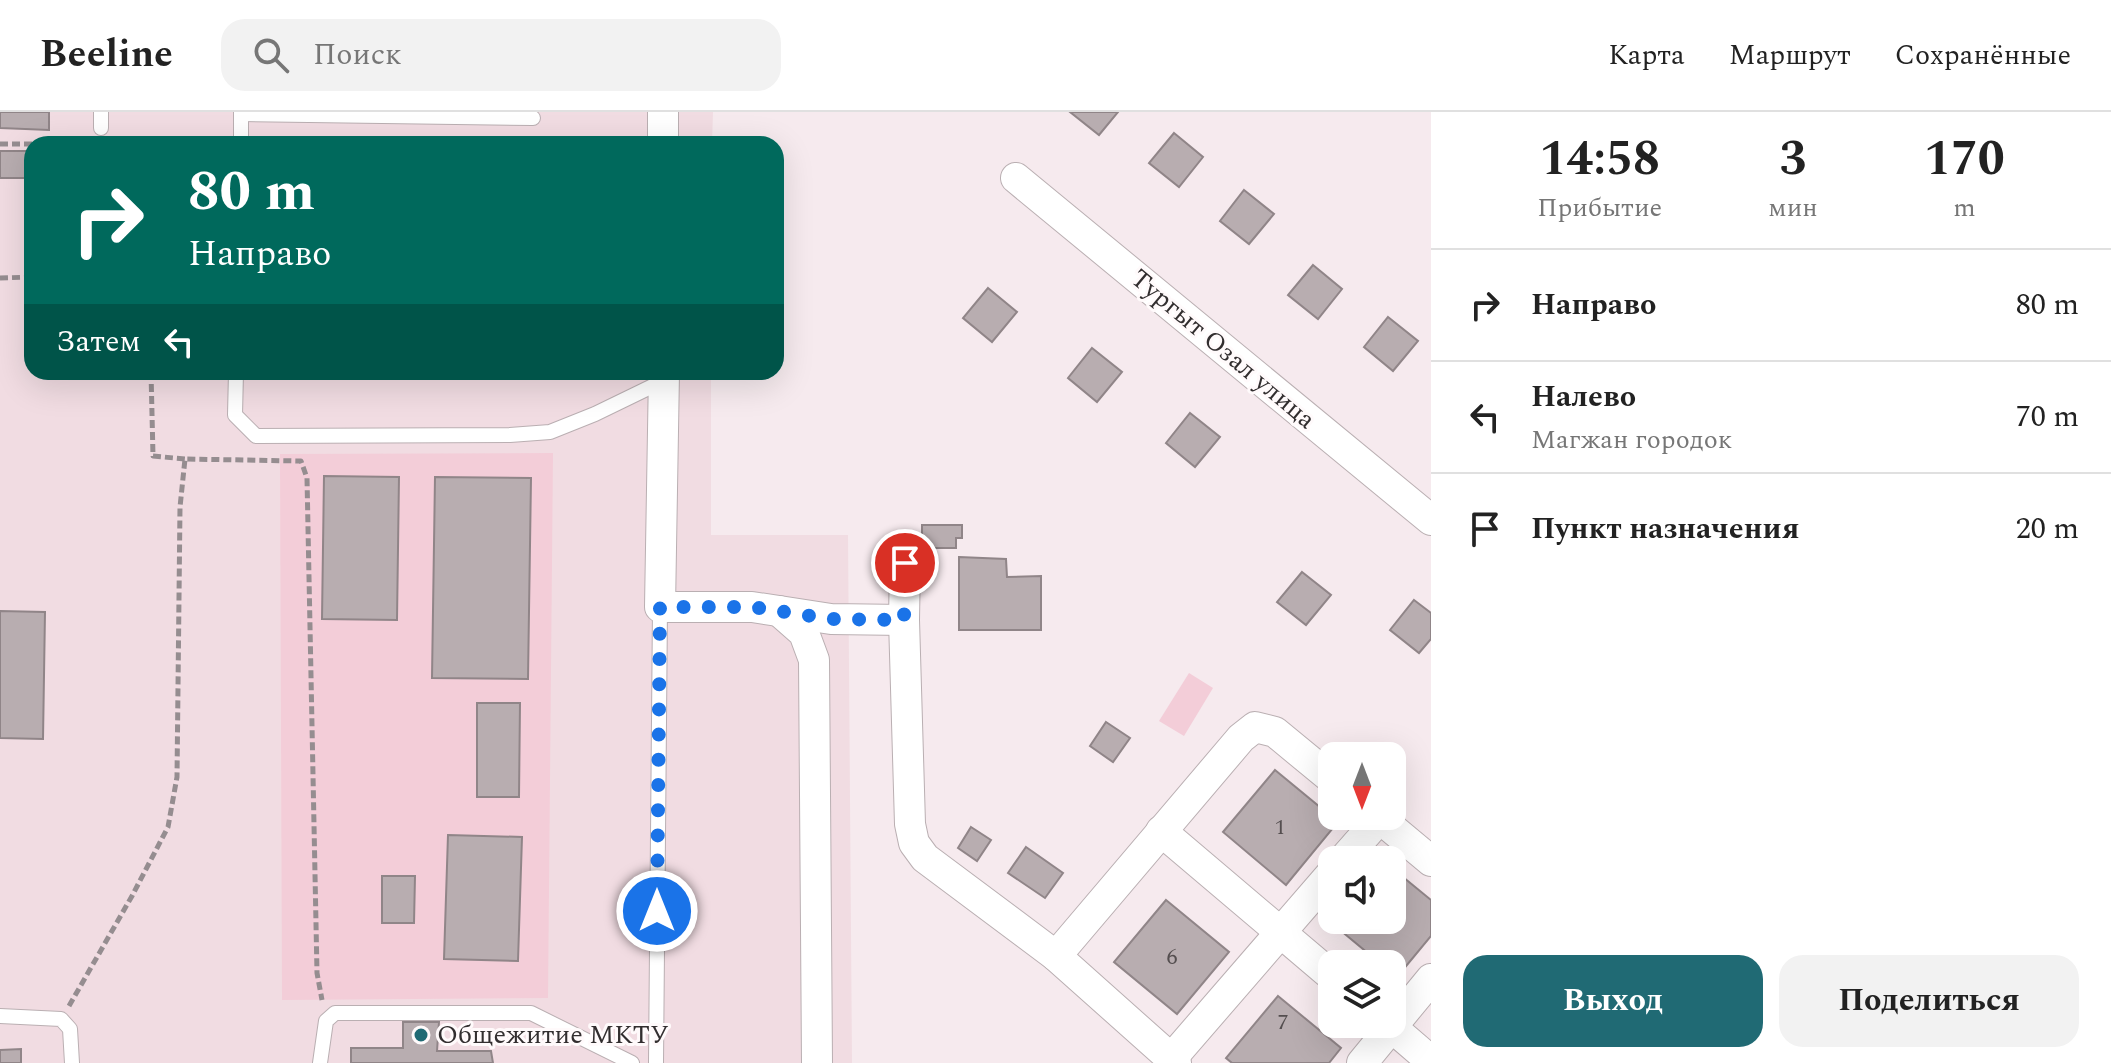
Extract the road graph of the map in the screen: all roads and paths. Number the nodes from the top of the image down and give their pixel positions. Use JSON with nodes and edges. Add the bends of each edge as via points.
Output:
{"nodes":[{"id":1,"x":101,"y":112,"type":"edge"},
{"id":2,"x":663,"y":112,"type":"edge"},
{"id":3,"x":241,"y":113,"type":"edge"},
{"id":4,"x":533,"y":118,"type":"dead end"},
{"id":5,"x":101,"y":128,"type":"dead end"},
{"id":6,"x":241,"y":136,"type":"edge"},
{"id":7,"x":663,"y":136,"type":"edge"},
{"id":8,"x":0,"y":144,"type":"edge"},
{"id":9,"x":24,"y":144,"type":"edge"},
{"id":10,"x":1016,"y":178,"type":"dead end"},
{"id":11,"x":24,"y":277,"type":"edge"},
{"id":12,"x":0,"y":278,"type":"edge"},
{"id":13,"x":151,"y":380,"type":"edge"},
{"id":14,"x":236,"y":380,"type":"edge"},
{"id":15,"x":657,"y":380,"type":"edge"},
{"id":16,"x":664,"y":380,"type":"edge"},
{"id":17,"x":185,"y":459,"type":"junction"},
{"id":18,"x":1431,"y":520,"type":"edge"},
{"id":19,"x":905,"y":563,"type":"dead end"},
{"id":20,"x":660,"y":607,"type":"junction"},
{"id":21,"x":779,"y":611,"type":"junction"},
{"id":22,"x":904,"y":620,"type":"junction"},
{"id":23,"x":1318,"y":767,"type":"edge"},
{"id":24,"x":1368,"y":830,"type":"edge"},
{"id":25,"x":1394,"y":830,"type":"edge"},
{"id":26,"x":1161,"y":831,"type":"junction"},
{"id":27,"x":1355,"y":846,"type":"edge"},
{"id":28,"x":1431,"y":861,"type":"edge"},
{"id":29,"x":1318,"y":889,"type":"edge"},
{"id":30,"x":1280,"y":932,"type":"junction"},
{"id":31,"x":1056,"y":956,"type":"junction"},
{"id":32,"x":1318,"y":964,"type":"edge"},
{"id":33,"x":1431,"y":979,"type":"edge"},
{"id":34,"x":1406,"y":1006,"type":"edge"},
{"id":35,"x":0,"y":1016,"type":"edge"},
{"id":36,"x":61,"y":1019,"type":"junction"},
{"id":37,"x":326,"y":1021,"type":"junction"},
{"id":38,"x":1380,"y":1038,"type":"edge"},
{"id":39,"x":1404,"y":1038,"type":"edge"},
{"id":40,"x":1173,"y":1061,"type":"edge"},
{"id":41,"x":1431,"y":1061,"type":"edge"},
{"id":42,"x":72,"y":1063,"type":"edge"},
{"id":43,"x":320,"y":1063,"type":"edge"},
{"id":44,"x":632,"y":1063,"type":"edge"},
{"id":45,"x":656,"y":1063,"type":"edge"},
{"id":46,"x":817,"y":1063,"type":"edge"},
{"id":47,"x":1362,"y":1063,"type":"edge"}],
"edges":[{"from":1,"to":5,"type":"lane"},
{"from":2,"to":7,"type":"street"},
{"from":3,"to":4,"type":"lane"},
{"from":3,"to":6,"type":"lane"},
{"from":8,"to":9,"type":"path"},
{"from":10,"to":18,"type":"street","name":"Тургыт Озал улица"},
{"from":11,"to":12,"type":"path"},
{"from":13,"to":17,"type":"path","via":[[153,456]]},
{"from":14,"to":15,"type":"lane","via":[[235,415],[256,436],[550,432]]},
{"from":16,"to":20,"type":"street"},
{"from":17,"to":36,"type":"path","via":[[177,777],[168,827]]},
{"from":17,"to":37,"type":"path","via":[[301,461],[307,478],[317,973]]},
{"from":19,"to":22,"type":"street"},
{"from":20,"to":21,"type":"street"},
{"from":20,"to":45,"type":"lane"},
{"from":21,"to":22,"type":"street","via":[[831,619]]},
{"from":21,"to":46,"type":"street","via":[[804,633],[814,660]]},
{"from":22,"to":31,"type":"street","via":[[914,843],[925,858]]},
{"from":23,"to":26,"type":"street","via":[[1275,732],[1255,727]]},
{"from":24,"to":27,"type":"street"},
{"from":25,"to":28,"type":"street"},
{"from":26,"to":30,"type":"street"},
{"from":26,"to":31,"type":"street"},
{"from":29,"to":30,"type":"street"},
{"from":30,"to":32,"type":"street"},
{"from":30,"to":40,"type":"street"},
{"from":31,"to":40,"type":"street"},
{"from":33,"to":34,"type":"street"},
{"from":35,"to":36,"type":"lane"},
{"from":36,"to":42,"type":"lane","via":[[70,1029]]},
{"from":37,"to":43,"type":"lane"},
{"from":37,"to":44,"type":"lane","via":[[335,1013],[531,1013]]},
{"from":38,"to":47,"type":"street"},
{"from":39,"to":41,"type":"street"}]}
